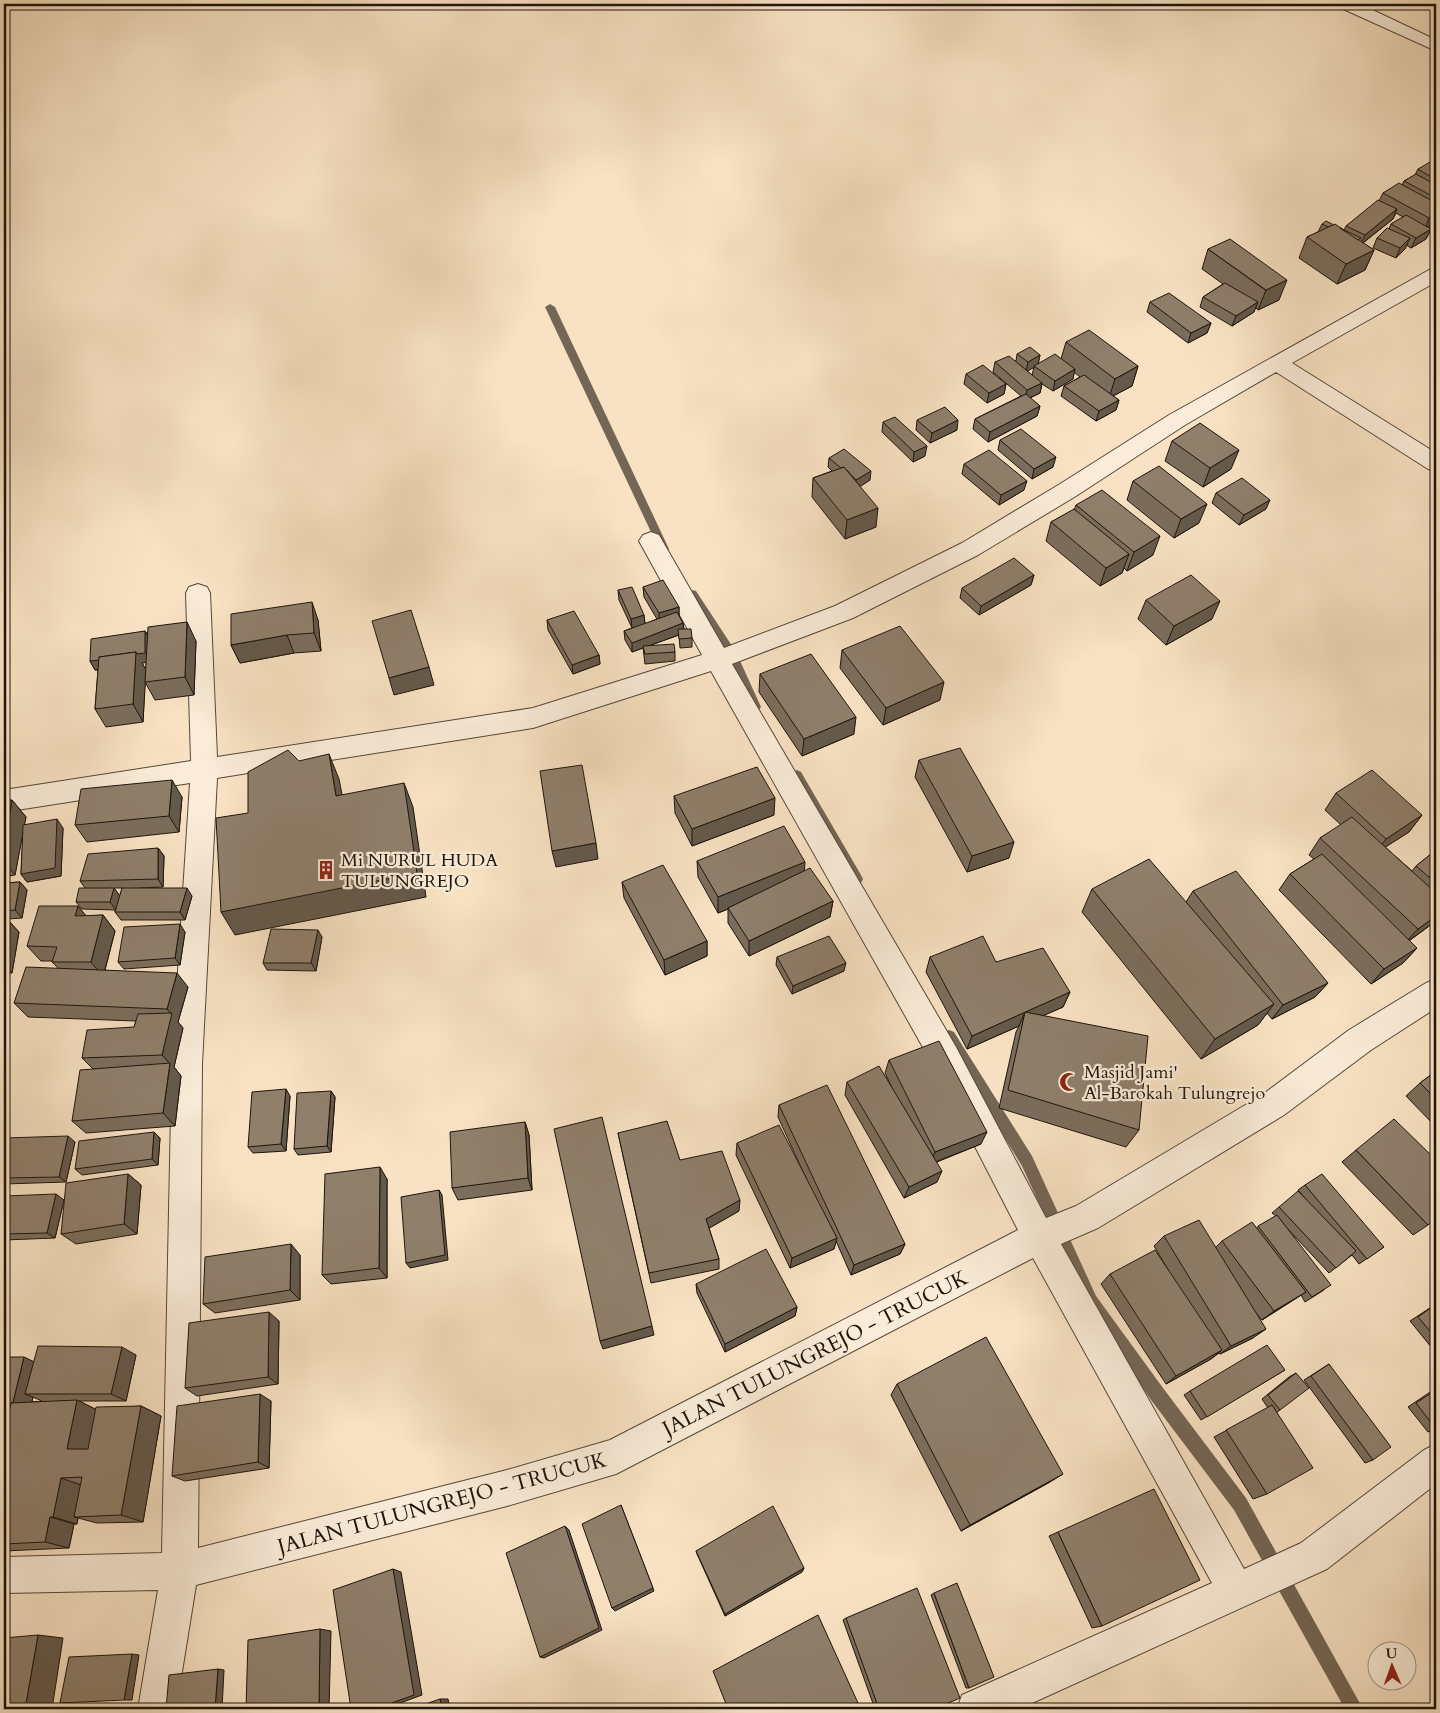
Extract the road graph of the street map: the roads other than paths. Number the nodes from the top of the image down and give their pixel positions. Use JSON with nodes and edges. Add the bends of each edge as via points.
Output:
{"nodes":[{"id":1,"x":1347,"y":4,"type":"edge"},
{"id":2,"x":1436,"y":46,"type":"edge"},
{"id":3,"x":1436,"y":274,"type":"edge"},
{"id":4,"x":1276,"y":363,"type":"junction"},
{"id":5,"x":1436,"y":463,"type":"edge"},
{"id":6,"x":651,"y":540,"type":"dead end"},
{"id":7,"x":198,"y":594,"type":"dead end"},
{"id":8,"x":717,"y":660,"type":"junction"},
{"id":9,"x":204,"y":770,"type":"junction"},
{"id":10,"x":4,"y":801,"type":"edge"},
{"id":11,"x":1431,"y":1004,"type":"edge"},
{"id":12,"x":1039,"y":1237,"type":"junction"},
{"id":13,"x":1436,"y":1462,"type":"edge"},
{"id":14,"x":180,"y":1571,"type":"junction"},
{"id":15,"x":4,"y":1575,"type":"edge"},
{"id":16,"x":1236,"y":1591,"type":"junction"},
{"id":17,"x":158,"y":1709,"type":"edge"},
{"id":18,"x":976,"y":1709,"type":"edge"}],
"edges":[{"from":1,"to":2,"type":"street"},
{"from":3,"to":4,"type":"street"},
{"from":4,"to":5,"type":"street"},
{"from":4,"to":8,"type":"street","via":[[1177,420],[970,549],[844,612]]},
{"from":6,"to":8,"type":"street"},
{"from":7,"to":9,"type":"street"},
{"from":8,"to":9,"type":"street","via":[[533,718]]},
{"from":8,"to":12,"type":"street","via":[[945,1057]]},
{"from":9,"to":10,"type":"street"},
{"from":9,"to":14,"type":"street","via":[[187,1064]]},
{"from":11,"to":12,"type":"street","name":"JALAN TULUNGREJO - TRUCUK","via":[[1360,1040],[1273,1105],[1087,1217]]},
{"from":12,"to":14,"type":"street","name":"JALAN TULUNGREJO - TRUCUK","via":[[616,1456],[507,1488]]},
{"from":12,"to":16,"type":"street"},
{"from":13,"to":16,"type":"street","via":[[1314,1556]]},
{"from":14,"to":15,"type":"street","name":"JALAN TULUNGREJO - TRUCUK"},
{"from":14,"to":17,"type":"street"},
{"from":16,"to":18,"type":"street"}]}
